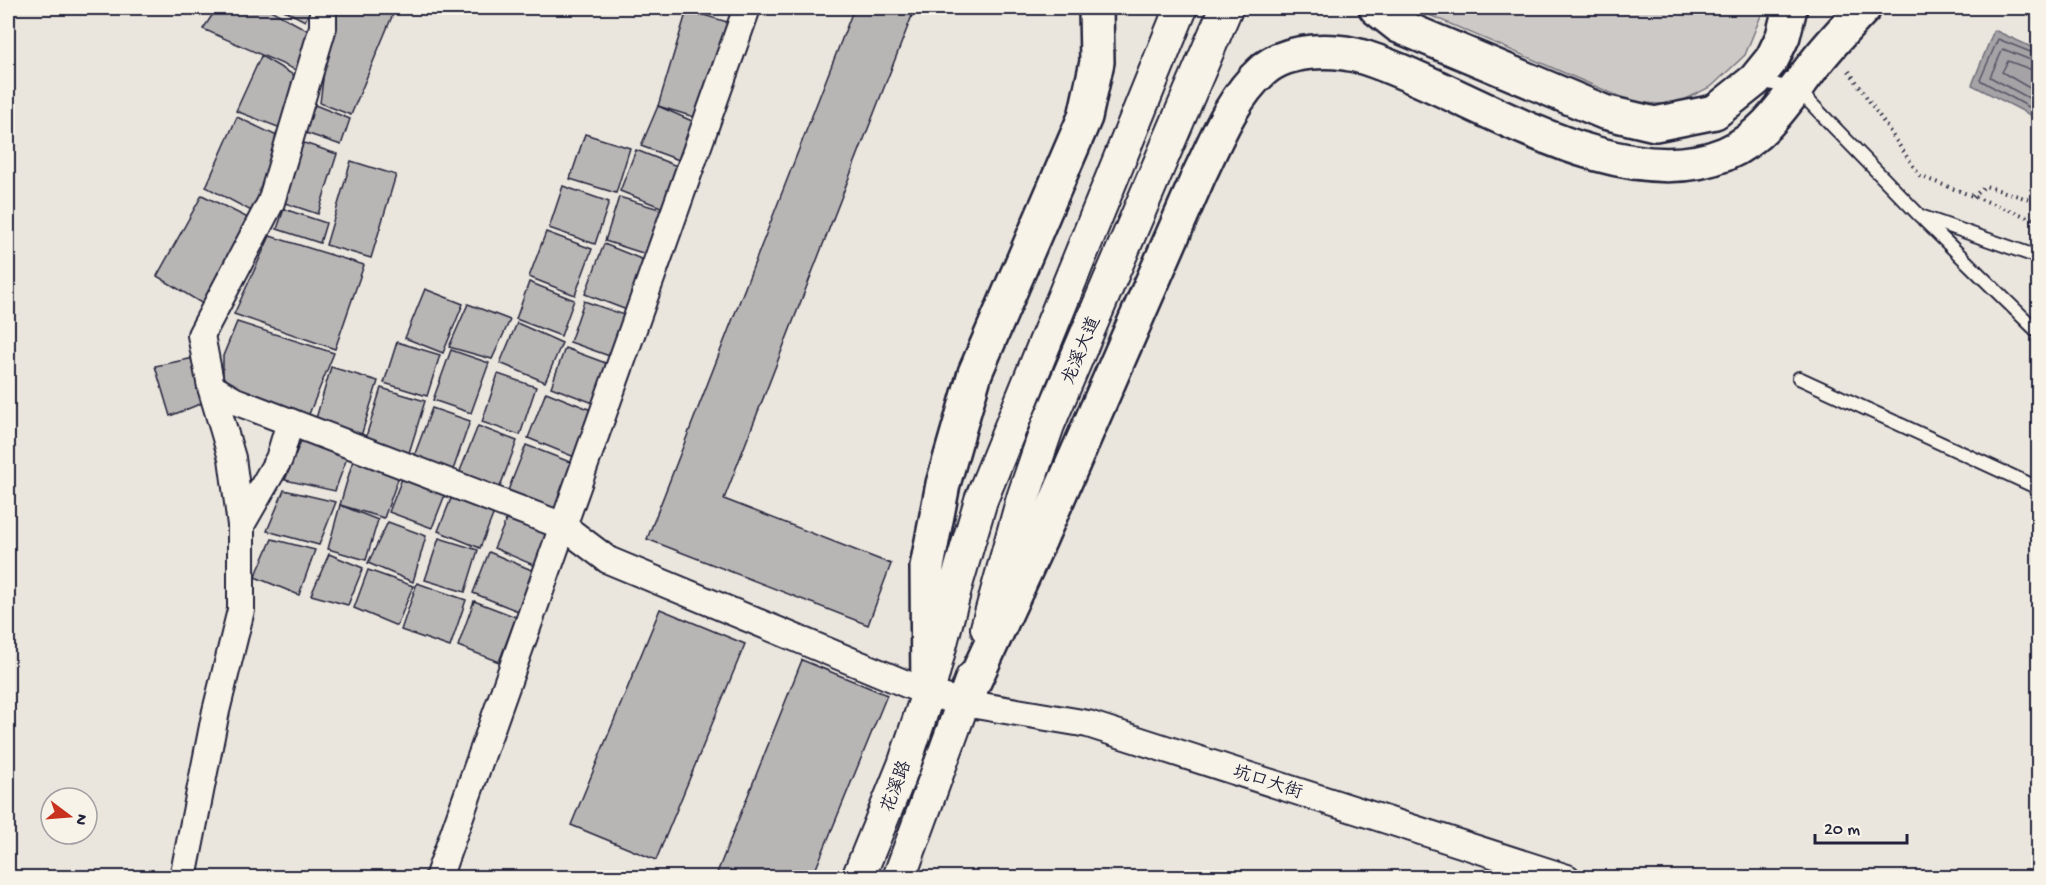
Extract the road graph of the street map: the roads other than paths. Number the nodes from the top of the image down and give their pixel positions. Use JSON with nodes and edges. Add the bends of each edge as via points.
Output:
{"nodes":[{"id":1,"x":323,"y":8,"type":"edge"},
{"id":2,"x":747,"y":8,"type":"edge"},
{"id":3,"x":1096,"y":8,"type":"edge"},
{"id":4,"x":1180,"y":8,"type":"edge"},
{"id":5,"x":1226,"y":8,"type":"edge"},
{"id":6,"x":1864,"y":8,"type":"edge"},
{"id":7,"x":1388,"y":17,"type":"edge"},
{"id":8,"x":1787,"y":22,"type":"edge"},
{"id":9,"x":1755,"y":80,"type":"junction"},
{"id":10,"x":1797,"y":89,"type":"junction"},
{"id":11,"x":1920,"y":216,"type":"junction"},
{"id":12,"x":2038,"y":257,"type":"edge"},
{"id":13,"x":2038,"y":332,"type":"edge"},
{"id":14,"x":1799,"y":378,"type":"dead end"},
{"id":15,"x":211,"y":387,"type":"junction"},
{"id":16,"x":290,"y":422,"type":"junction"},
{"id":17,"x":2038,"y":488,"type":"edge"},
{"id":18,"x":241,"y":525,"type":"junction"},
{"id":19,"x":563,"y":526,"type":"junction"},
{"id":20,"x":928,"y":693,"type":"junction"},
{"id":21,"x":964,"y":703,"type":"junction"},
{"id":22,"x":183,"y":878,"type":"edge"},
{"id":23,"x":438,"y":878,"type":"edge"},
{"id":24,"x":858,"y":878,"type":"edge"},
{"id":25,"x":899,"y":878,"type":"edge"},
{"id":26,"x":1567,"y":878,"type":"edge"}],
"edges":[{"from":1,"to":15,"type":"street","via":[[323,27],[271,202],[201,335]]},
{"from":2,"to":19,"type":"street"},
{"from":3,"to":20,"type":"main road","via":[[1096,62],[1085,117],[975,373],[943,483],[927,567]]},
{"from":4,"to":20,"type":"street","name":"龙溪大道","via":[[981,500]]},
{"from":5,"to":21,"type":"street","name":"龙溪大道","via":[[1048,425]]},
{"from":6,"to":10,"type":"main road","via":[[1839,56]]},
{"from":7,"to":9,"type":"main road","via":[[1604,112],[1655,124],[1715,112]]},
{"from":8,"to":9,"type":"main road","via":[[1772,59]]},
{"from":9,"to":10,"type":"lane"},
{"from":10,"to":11,"type":"lane"},
{"from":10,"to":21,"type":"main road","via":[[1739,147],[1692,162],[1652,164],[1621,161],[1572,146],[1365,58],[1332,52],[1307,53],[1263,70],[1223,124]]},
{"from":11,"to":12,"type":"lane"},
{"from":11,"to":13,"type":"lane"},
{"from":14,"to":17,"type":"lane"},
{"from":15,"to":16,"type":"street","name":"坑口大街","via":[[235,401]]},
{"from":15,"to":18,"type":"street","via":[[232,458]]},
{"from":16,"to":18,"type":"street","via":[[279,459]]},
{"from":16,"to":19,"type":"street","name":"坑口大街"},
{"from":18,"to":22,"type":"street","via":[[241,610],[216,711]]},
{"from":19,"to":20,"type":"street","name":"坑口大街","via":[[608,560]]},
{"from":19,"to":23,"type":"street"},
{"from":20,"to":21,"type":"street","name":"坑口大街"},
{"from":20,"to":24,"type":"street","name":"花溪路","via":[[904,765]]},
{"from":21,"to":25,"type":"street","name":"花溪路"},
{"from":21,"to":26,"type":"street","name":"坑口大街","via":[[1088,724]]}]}
